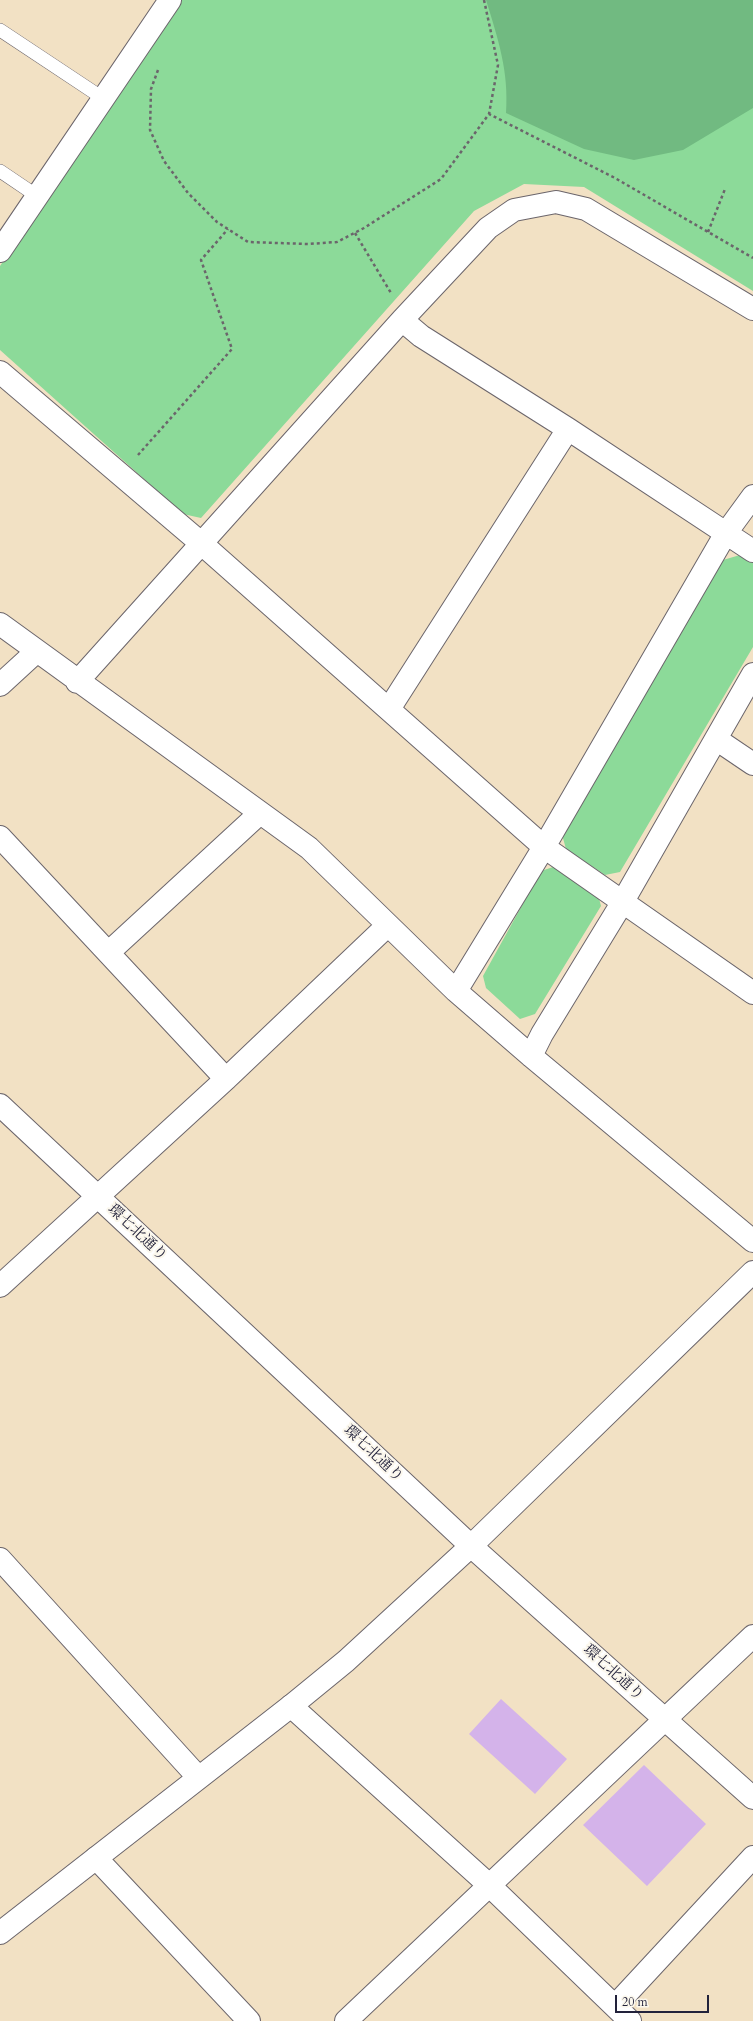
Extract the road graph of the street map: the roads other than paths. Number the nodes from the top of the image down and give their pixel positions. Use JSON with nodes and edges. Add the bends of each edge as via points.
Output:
{"nodes":[{"id":1,"x":170,"y":0,"type":"edge"},
{"id":2,"x":0,"y":30,"type":"edge"},
{"id":3,"x":104,"y":100,"type":"junction"},
{"id":4,"x":0,"y":171,"type":"edge"},
{"id":5,"x":37,"y":196,"type":"junction"},
{"id":6,"x":0,"y":250,"type":"edge"},
{"id":7,"x":753,"y":309,"type":"edge"},
{"id":8,"x":402,"y":320,"type":"junction"},
{"id":9,"x":2,"y":379,"type":"edge"},
{"id":10,"x":568,"y":429,"type":"junction"},
{"id":11,"x":753,"y":496,"type":"edge"},
{"id":12,"x":726,"y":533,"type":"junction"},
{"id":13,"x":202,"y":544,"type":"junction"},
{"id":14,"x":753,"y":551,"type":"edge"},
{"id":15,"x":0,"y":624,"type":"edge"},
{"id":16,"x":36,"y":651,"type":"junction"},
{"id":17,"x":753,"y":674,"type":"edge"},
{"id":18,"x":78,"y":682,"type":"junction"},
{"id":19,"x":0,"y":685,"type":"edge"},
{"id":20,"x":389,"y":709,"type":"junction"},
{"id":21,"x":716,"y":739,"type":"junction"},
{"id":22,"x":753,"y":764,"type":"edge"},
{"id":23,"x":260,"y":813,"type":"junction"},
{"id":24,"x":0,"y":837,"type":"edge"},
{"id":25,"x":544,"y":847,"type":"junction"},
{"id":26,"x":622,"y":903,"type":"junction"},
{"id":27,"x":388,"y":925,"type":"junction"},
{"id":28,"x":109,"y":952,"type":"junction"},
{"id":29,"x":456,"y":991,"type":"junction"},
{"id":30,"x":753,"y":993,"type":"edge"},
{"id":31,"x":531,"y":1056,"type":"junction"},
{"id":32,"x":226,"y":1079,"type":"junction"},
{"id":33,"x":0,"y":1105,"type":"edge"},
{"id":34,"x":98,"y":1197,"type":"junction"},
{"id":35,"x":753,"y":1240,"type":"edge"},
{"id":36,"x":753,"y":1272,"type":"edge"},
{"id":37,"x":0,"y":1286,"type":"edge"},
{"id":38,"x":471,"y":1546,"type":"junction"},
{"id":39,"x":0,"y":1559,"type":"edge"},
{"id":40,"x":753,"y":1636,"type":"edge"},
{"id":41,"x":291,"y":1706,"type":"junction"},
{"id":42,"x":665,"y":1719,"type":"junction"},
{"id":43,"x":198,"y":1777,"type":"junction"},
{"id":44,"x":753,"y":1798,"type":"edge"},
{"id":45,"x":753,"y":1857,"type":"edge"},
{"id":46,"x":96,"y":1858,"type":"junction"},
{"id":47,"x":489,"y":1885,"type":"junction"},
{"id":48,"x":0,"y":1933,"type":"edge"},
{"id":49,"x":615,"y":2006,"type":"junction"},
{"id":50,"x":249,"y":2021,"type":"edge"},
{"id":51,"x":346,"y":2021,"type":"edge"},
{"id":52,"x":630,"y":2021,"type":"edge"}],
"edges":[{"from":1,"to":3,"type":"street"},
{"from":2,"to":3,"type":"lane"},
{"from":3,"to":5,"type":"street"},
{"from":4,"to":5,"type":"lane"},
{"from":5,"to":6,"type":"street"},
{"from":7,"to":8,"type":"street","via":[[586,209],[556,202],[514,210],[488,228]]},
{"from":8,"to":10,"type":"street","via":[[421,336]]},
{"from":8,"to":13,"type":"street"},
{"from":9,"to":13,"type":"street"},
{"from":10,"to":12,"type":"street"},
{"from":10,"to":20,"type":"street"},
{"from":11,"to":12,"type":"street"},
{"from":12,"to":14,"type":"street"},
{"from":12,"to":25,"type":"street"},
{"from":13,"to":18,"type":"street"},
{"from":13,"to":20,"type":"street"},
{"from":15,"to":16,"type":"street"},
{"from":16,"to":18,"type":"street"},
{"from":16,"to":19,"type":"street"},
{"from":17,"to":21,"type":"street"},
{"from":18,"to":23,"type":"street"},
{"from":20,"to":25,"type":"street"},
{"from":21,"to":22,"type":"street"},
{"from":21,"to":26,"type":"street"},
{"from":23,"to":27,"type":"street","via":[[308,848]]},
{"from":23,"to":28,"type":"street"},
{"from":24,"to":28,"type":"street"},
{"from":25,"to":26,"type":"street"},
{"from":25,"to":29,"type":"street"},
{"from":26,"to":30,"type":"street"},
{"from":26,"to":31,"type":"street"},
{"from":27,"to":29,"type":"street"},
{"from":27,"to":32,"type":"street"},
{"from":28,"to":32,"type":"street"},
{"from":29,"to":31,"type":"street"},
{"from":31,"to":35,"type":"street"},
{"from":32,"to":34,"type":"street"},
{"from":33,"to":34,"type":"street","name":"環七北通り"},
{"from":34,"to":37,"type":"street"},
{"from":34,"to":38,"type":"street","name":"環七北通り"},
{"from":36,"to":38,"type":"street"},
{"from":38,"to":41,"type":"street","via":[[392,1620]]},
{"from":38,"to":42,"type":"street","name":"環七北通り"},
{"from":39,"to":43,"type":"street"},
{"from":40,"to":42,"type":"street"},
{"from":41,"to":43,"type":"street"},
{"from":41,"to":47,"type":"street"},
{"from":42,"to":44,"type":"street","name":"環七北通り"},
{"from":42,"to":47,"type":"street"},
{"from":43,"to":46,"type":"street"},
{"from":45,"to":49,"type":"street"},
{"from":46,"to":48,"type":"street"},
{"from":46,"to":50,"type":"street"},
{"from":47,"to":49,"type":"street"},
{"from":47,"to":51,"type":"street"},
{"from":49,"to":52,"type":"street"}]}
